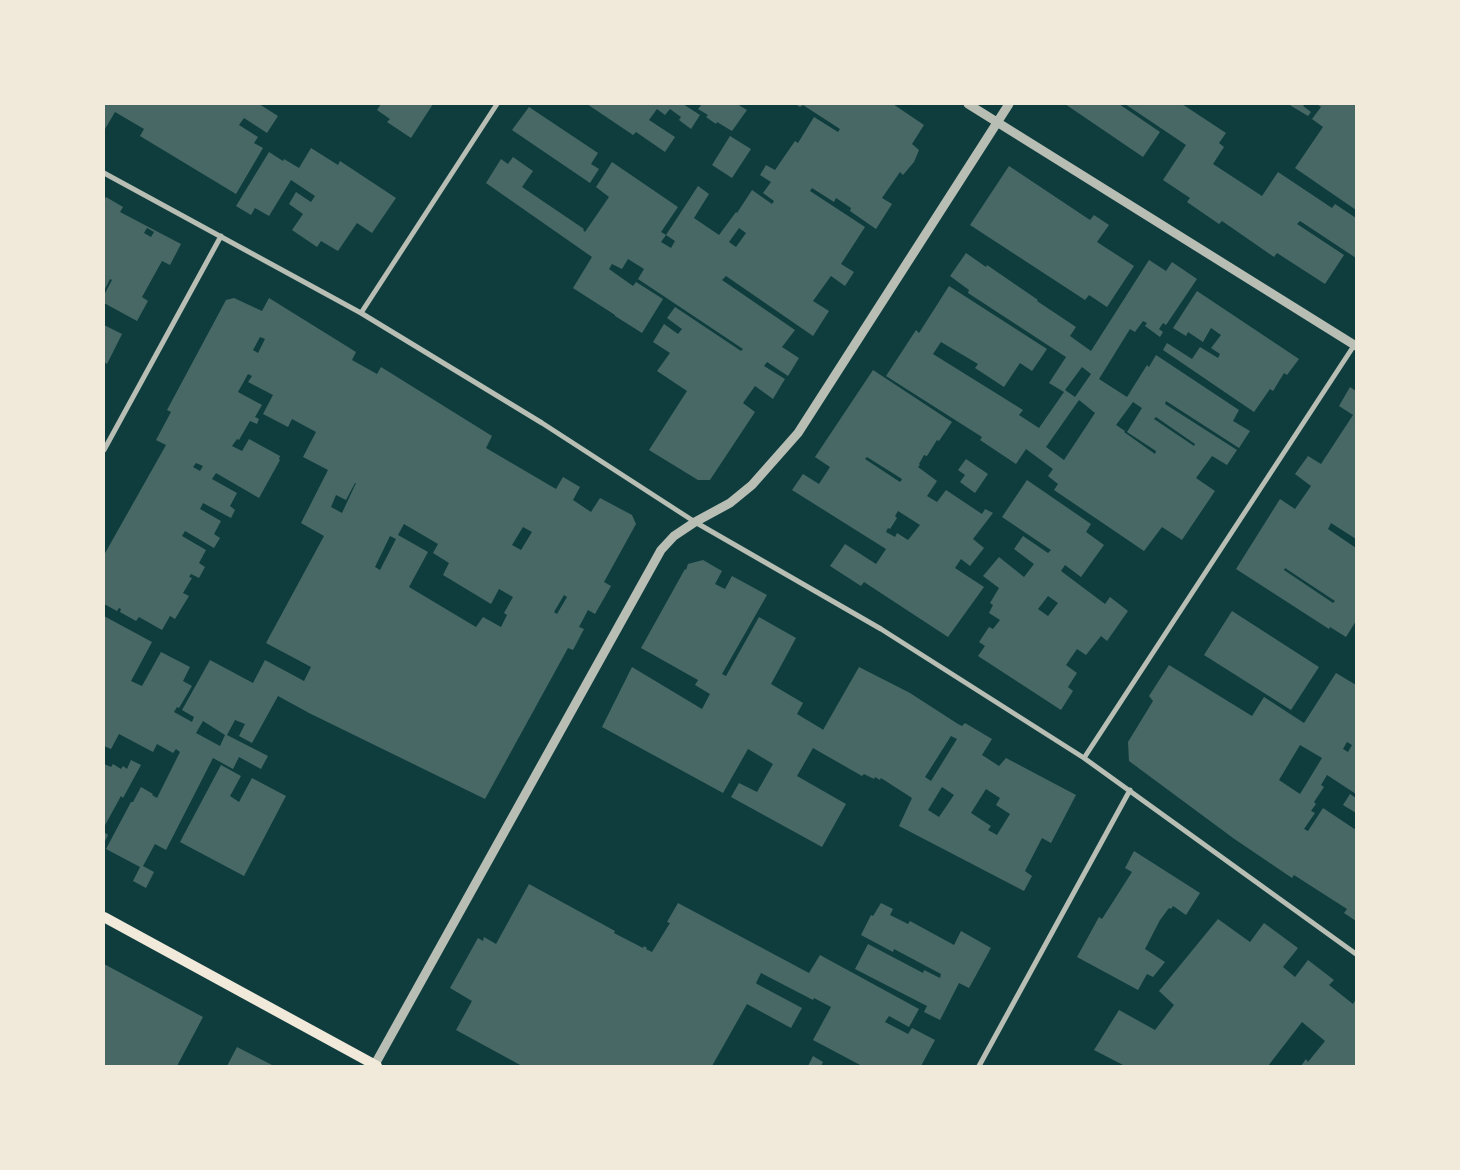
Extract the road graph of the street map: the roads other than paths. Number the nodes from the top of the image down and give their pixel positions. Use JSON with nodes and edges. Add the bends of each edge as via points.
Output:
{"nodes":[{"id":1,"x":497,"y":104,"type":"edge"},
{"id":2,"x":968,"y":104,"type":"edge"},
{"id":3,"x":1009,"y":104,"type":"edge"},
{"id":4,"x":996,"y":123,"type":"junction"},
{"id":5,"x":104,"y":173,"type":"edge"},
{"id":6,"x":221,"y":236,"type":"junction"},
{"id":7,"x":361,"y":313,"type":"junction"},
{"id":8,"x":1356,"y":345,"type":"edge"},
{"id":9,"x":104,"y":450,"type":"edge"},
{"id":10,"x":695,"y":522,"type":"junction"},
{"id":11,"x":1084,"y":758,"type":"junction"},
{"id":12,"x":1130,"y":790,"type":"junction"},
{"id":13,"x":104,"y":917,"type":"edge"},
{"id":14,"x":1356,"y":954,"type":"edge"},
{"id":15,"x":375,"y":1066,"type":"edge"},
{"id":16,"x":980,"y":1066,"type":"edge"}],
"edges":[{"from":1,"to":7,"type":"street"},
{"from":2,"to":4,"type":"street"},
{"from":3,"to":4,"type":"street"},
{"from":4,"to":8,"type":"street"},
{"from":4,"to":10,"type":"street","via":[[798,433],[752,485],[715,513]]},
{"from":5,"to":6,"type":"street"},
{"from":6,"to":7,"type":"street"},
{"from":6,"to":9,"type":"street"},
{"from":7,"to":10,"type":"street","via":[[542,423]]},
{"from":8,"to":11,"type":"street"},
{"from":10,"to":11,"type":"street","via":[[881,629]]},
{"from":10,"to":15,"type":"street","via":[[674,536],[661,550]]},
{"from":11,"to":12,"type":"street"},
{"from":12,"to":14,"type":"street"},
{"from":12,"to":16,"type":"street"},
{"from":13,"to":15,"type":"main road"}]}
